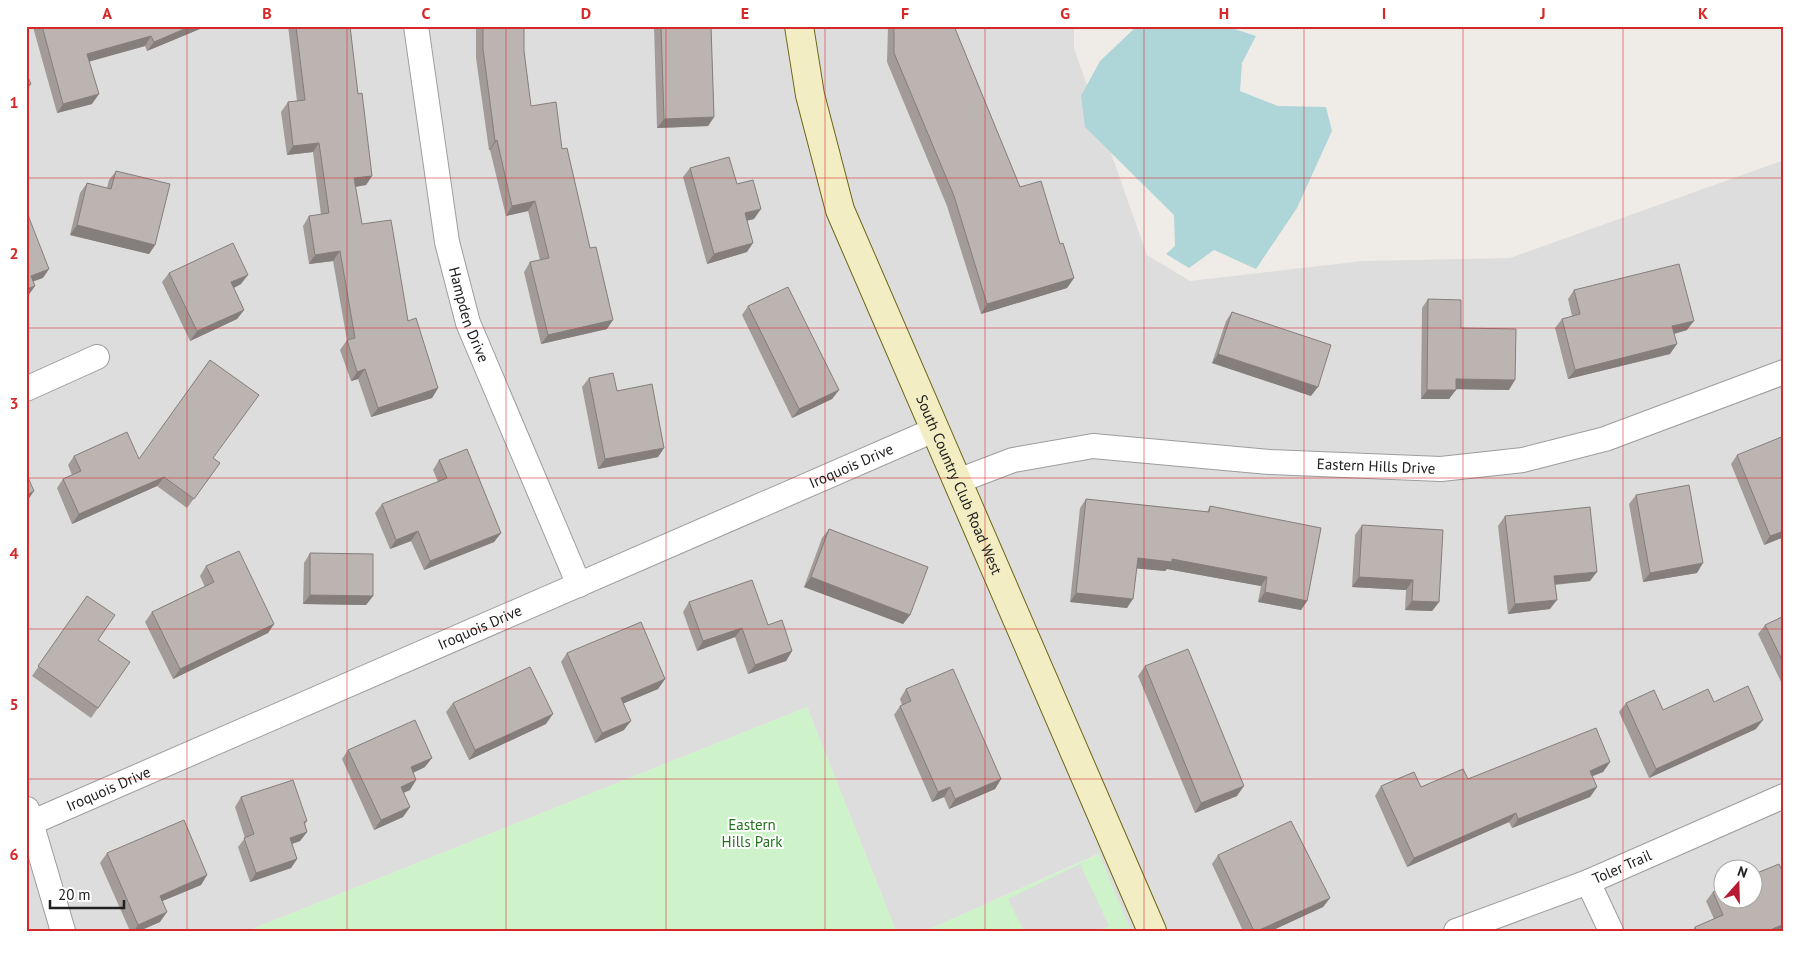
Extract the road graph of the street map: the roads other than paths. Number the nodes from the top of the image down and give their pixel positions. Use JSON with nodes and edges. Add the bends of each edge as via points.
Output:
{"nodes":[{"id":1,"x":416,"y":26,"type":"edge"},
{"id":2,"x":799,"y":26,"type":"edge"},
{"id":3,"x":98,"y":357,"type":"dead end"},
{"id":4,"x":1784,"y":372,"type":"edge"},
{"id":5,"x":26,"y":389,"type":"edge"},
{"id":6,"x":934,"y":430,"type":"junction"},
{"id":7,"x":958,"y":481,"type":"junction"},
{"id":8,"x":579,"y":585,"type":"junction"},
{"id":9,"x":1784,"y":796,"type":"edge"},
{"id":10,"x":28,"y":818,"type":"edge"},
{"id":11,"x":1588,"y":882,"type":"junction"},
{"id":12,"x":63,"y":931,"type":"edge"},
{"id":13,"x":1152,"y":931,"type":"edge"},
{"id":14,"x":1456,"y":931,"type":"edge"},
{"id":15,"x":1611,"y":931,"type":"edge"}],
"edges":[{"from":1,"to":8,"type":"street","name":"Hampden Drive","via":[[447,242],[468,323]]},
{"from":2,"to":6,"type":"street","name":"South Country Club Road West","via":[[810,96],[840,210]]},
{"from":3,"to":5,"type":"street"},
{"from":4,"to":7,"type":"street","name":"Eastern Hills Drive","via":[[1605,439],[1523,460],[1441,470],[1269,462],[1092,446],[1013,460]]},
{"from":6,"to":7,"type":"street","name":"South Country Club Road West"},
{"from":6,"to":8,"type":"street","name":"Iroquois Drive"},
{"from":7,"to":13,"type":"street","name":"South Country Club Road West"},
{"from":8,"to":10,"type":"street","name":"Iroquois Drive"},
{"from":9,"to":11,"type":"street","name":"Toler Trail"},
{"from":10,"to":12,"type":"street"},
{"from":11,"to":14,"type":"street","name":"Toler Trail"},
{"from":11,"to":15,"type":"street"}]}
